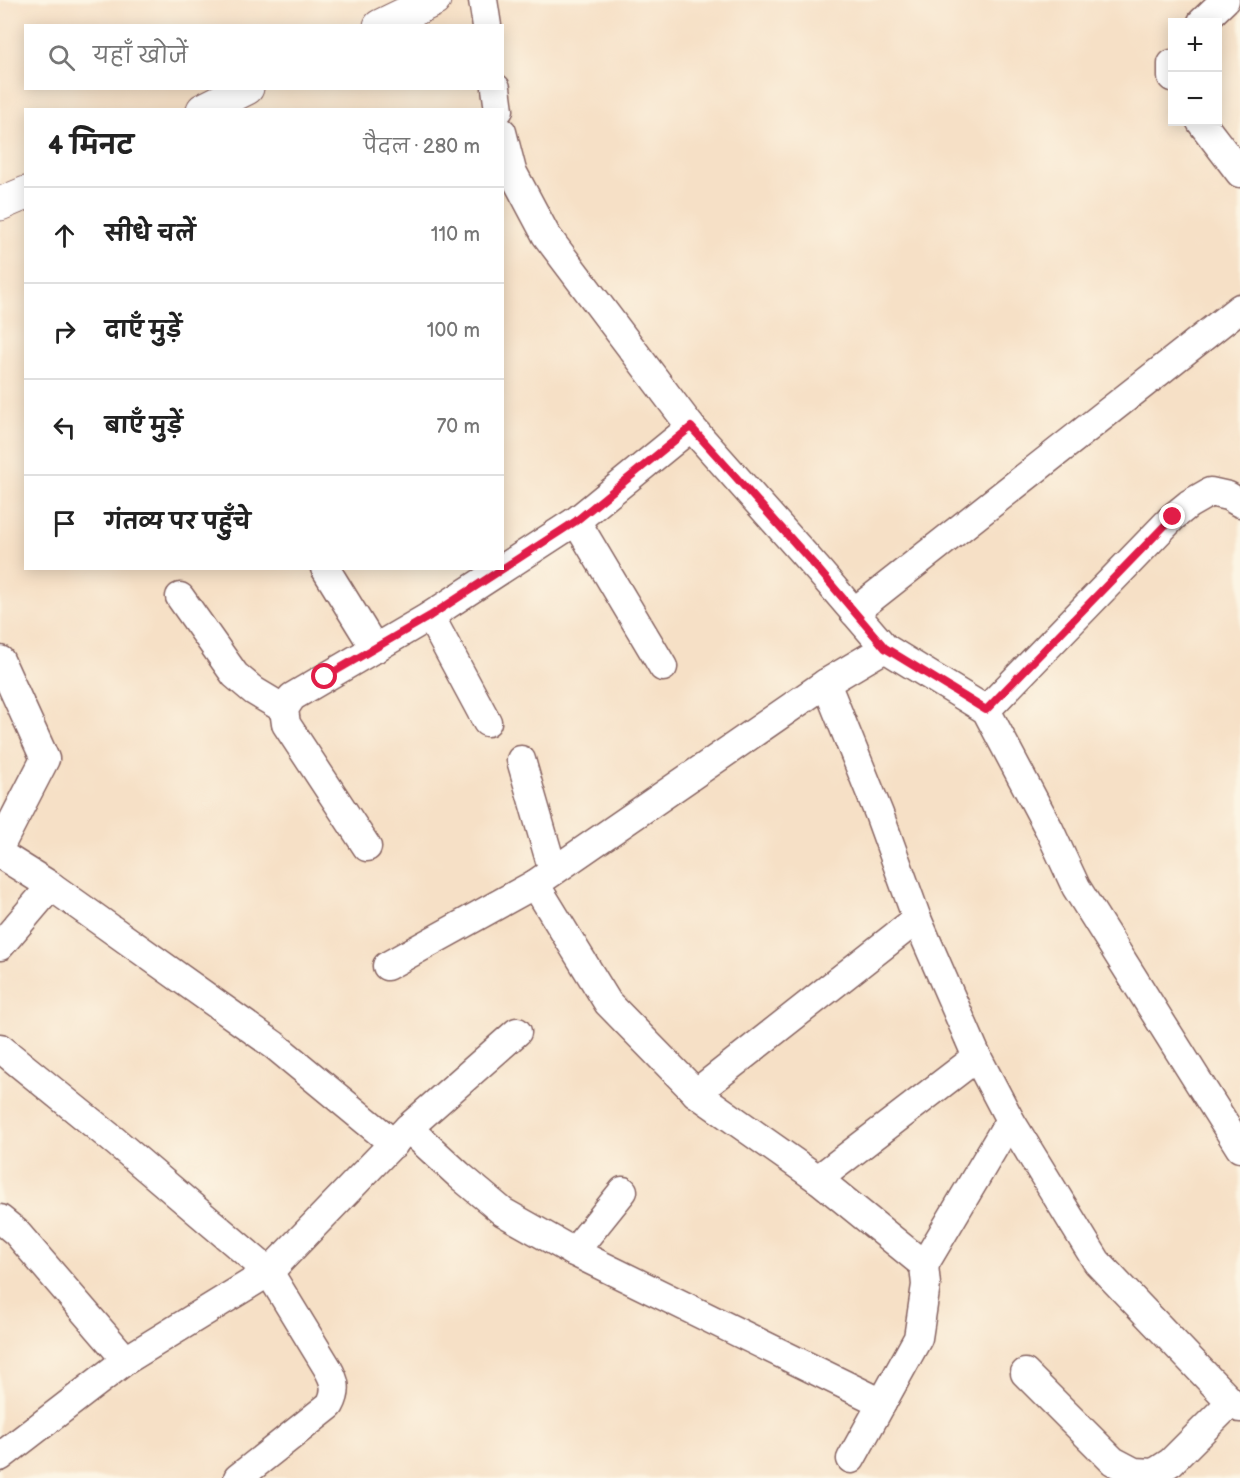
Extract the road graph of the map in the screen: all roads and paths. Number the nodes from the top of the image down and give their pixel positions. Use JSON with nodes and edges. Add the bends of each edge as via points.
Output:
{"nodes":[{"id":1,"x":434,"y":0,"type":"edge"},
{"id":2,"x":483,"y":0,"type":"edge"},
{"id":3,"x":1224,"y":0,"type":"edge"},
{"id":4,"x":1206,"y":18,"type":"edge"},
{"id":5,"x":384,"y":24,"type":"edge"},
{"id":6,"x":487,"y":24,"type":"edge"},
{"id":7,"x":243,"y":90,"type":"edge"},
{"id":8,"x":496,"y":90,"type":"edge"},
{"id":9,"x":207,"y":108,"type":"edge"},
{"id":10,"x":499,"y":108,"type":"edge"},
{"id":11,"x":1204,"y":126,"type":"edge"},
{"id":12,"x":504,"y":140,"type":"edge"},
{"id":13,"x":1240,"y":173,"type":"edge"},
{"id":14,"x":24,"y":194,"type":"edge"},
{"id":15,"x":0,"y":204,"type":"edge"},
{"id":16,"x":1240,"y":308,"type":"edge"},
{"id":17,"x":691,"y":427,"type":"junction"},
{"id":18,"x":1240,"y":502,"type":"edge"},
{"id":19,"x":576,"y":521,"type":"junction"},
{"id":20,"x":504,"y":568,"type":"edge"},
{"id":21,"x":326,"y":570,"type":"edge"},
{"id":22,"x":501,"y":570,"type":"edge"},
{"id":23,"x":180,"y":597,"type":"dead end"},
{"id":24,"x":854,"y":612,"type":"junction"},
{"id":25,"x":430,"y":616,"type":"junction"},
{"id":26,"x":885,"y":648,"type":"junction"},
{"id":27,"x":375,"y":649,"type":"junction"},
{"id":28,"x":0,"y":660,"type":"edge"},
{"id":29,"x":663,"y":667,"type":"dead end"},
{"id":30,"x":826,"y":683,"type":"junction"},
{"id":31,"x":284,"y":709,"type":"junction"},
{"id":32,"x":986,"y":710,"type":"junction"},
{"id":33,"x":487,"y":722,"type":"dead end"},
{"id":34,"x":521,"y":760,"type":"dead end"},
{"id":35,"x":0,"y":846,"type":"edge"},
{"id":36,"x":367,"y":847,"type":"dead end"},
{"id":37,"x":0,"y":854,"type":"edge"},
{"id":38,"x":544,"y":878,"type":"junction"},
{"id":39,"x":51,"y":886,"type":"junction"},
{"id":40,"x":917,"y":919,"type":"junction"},
{"id":41,"x":0,"y":946,"type":"edge"},
{"id":42,"x":387,"y":966,"type":"dead end"},
{"id":43,"x":517,"y":1032,"type":"dead end"},
{"id":44,"x":0,"y":1048,"type":"edge"},
{"id":45,"x":977,"y":1057,"type":"junction"},
{"id":46,"x":696,"y":1092,"type":"junction"},
{"id":47,"x":1010,"y":1120,"type":"junction"},
{"id":48,"x":401,"y":1136,"type":"junction"},
{"id":49,"x":1240,"y":1148,"type":"edge"},
{"id":50,"x":818,"y":1179,"type":"junction"},
{"id":51,"x":623,"y":1191,"type":"dead end"},
{"id":52,"x":0,"y":1219,"type":"edge"},
{"id":53,"x":574,"y":1252,"type":"junction"},
{"id":54,"x":924,"y":1265,"type":"junction"},
{"id":55,"x":269,"y":1272,"type":"junction"},
{"id":56,"x":126,"y":1360,"type":"junction"},
{"id":57,"x":1025,"y":1373,"type":"dead end"},
{"id":58,"x":882,"y":1403,"type":"junction"},
{"id":59,"x":1236,"y":1405,"type":"edge"},
{"id":60,"x":0,"y":1457,"type":"edge"},
{"id":61,"x":851,"y":1459,"type":"dead end"},
{"id":62,"x":1151,"y":1475,"type":"edge"},
{"id":63,"x":238,"y":1478,"type":"edge"}],
"edges":[{"from":1,"to":5,"type":"street"},
{"from":2,"to":6,"type":"street"},
{"from":3,"to":4,"type":"street"},
{"from":7,"to":9,"type":"street"},
{"from":8,"to":10,"type":"street"},
{"from":11,"to":13,"type":"street"},
{"from":12,"to":17,"type":"street","via":[[512,171],[546,235]]},
{"from":14,"to":15,"type":"street"},
{"from":16,"to":24,"type":"street"},
{"from":17,"to":19,"type":"street"},
{"from":17,"to":24,"type":"street"},
{"from":18,"to":32,"type":"street","via":[[1210,492],[1173,517]]},
{"from":19,"to":20,"type":"street"},
{"from":19,"to":29,"type":"street"},
{"from":21,"to":27,"type":"street"},
{"from":22,"to":25,"type":"street"},
{"from":23,"to":31,"type":"street","via":[[235,675]]},
{"from":24,"to":26,"type":"street"},
{"from":25,"to":27,"type":"street"},
{"from":25,"to":33,"type":"street"},
{"from":26,"to":30,"type":"street"},
{"from":26,"to":32,"type":"street"},
{"from":27,"to":31,"type":"street","via":[[292,697]]},
{"from":28,"to":35,"type":"street","via":[[45,759]]},
{"from":30,"to":38,"type":"street"},
{"from":30,"to":40,"type":"street"},
{"from":31,"to":36,"type":"street","via":[[286,724]]},
{"from":32,"to":49,"type":"street","via":[[1076,887]]},
{"from":34,"to":38,"type":"street"},
{"from":37,"to":39,"type":"street"},
{"from":38,"to":42,"type":"street"},
{"from":38,"to":46,"type":"street","via":[[608,1003]]},
{"from":39,"to":41,"type":"street"},
{"from":39,"to":48,"type":"street"},
{"from":40,"to":45,"type":"street"},
{"from":40,"to":46,"type":"street"},
{"from":43,"to":48,"type":"street"},
{"from":44,"to":55,"type":"street"},
{"from":45,"to":47,"type":"street"},
{"from":45,"to":50,"type":"street"},
{"from":46,"to":50,"type":"street"},
{"from":47,"to":54,"type":"street"},
{"from":47,"to":59,"type":"street","via":[[1097,1262]]},
{"from":48,"to":53,"type":"street","via":[[459,1175],[503,1212]]},
{"from":48,"to":55,"type":"street"},
{"from":50,"to":54,"type":"street"},
{"from":51,"to":53,"type":"street"},
{"from":52,"to":56,"type":"street","via":[[16,1232]]},
{"from":53,"to":58,"type":"street"},
{"from":54,"to":58,"type":"street","via":[[926,1285],[918,1338]]},
{"from":55,"to":56,"type":"street"},
{"from":55,"to":63,"type":"street","via":[[335,1381],[336,1394],[330,1405]]},
{"from":56,"to":60,"type":"street"},
{"from":57,"to":62,"type":"street","via":[[1113,1461],[1134,1472]]},
{"from":58,"to":61,"type":"street"},
{"from":59,"to":62,"type":"street"}]}
